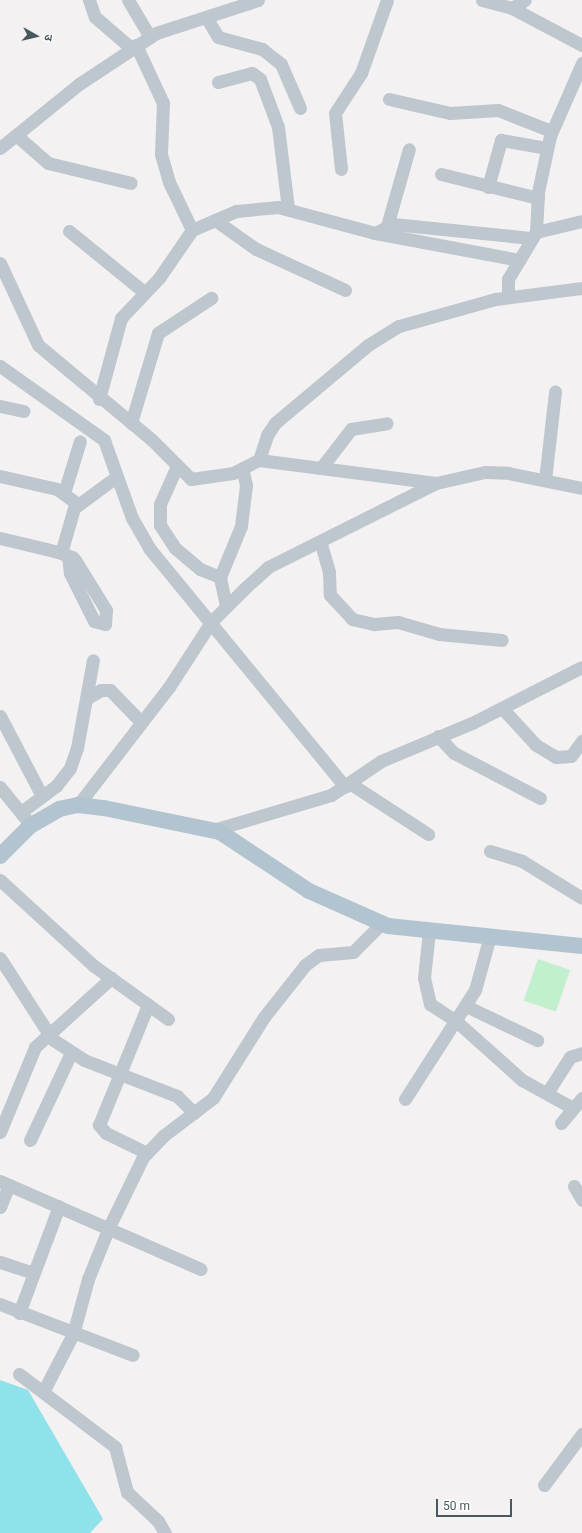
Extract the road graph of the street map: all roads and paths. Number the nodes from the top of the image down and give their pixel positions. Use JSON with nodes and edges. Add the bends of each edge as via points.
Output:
{"nodes":[{"id":1,"x":89,"y":0,"type":"edge"},
{"id":2,"x":128,"y":0,"type":"edge"},
{"id":3,"x":258,"y":0,"type":"edge"},
{"id":4,"x":387,"y":0,"type":"edge"},
{"id":5,"x":482,"y":0,"type":"edge"},
{"id":6,"x":525,"y":0,"type":"edge"},
{"id":7,"x":512,"y":8,"type":"junction"},
{"id":8,"x":206,"y":17,"type":"junction"},
{"id":9,"x":150,"y":36,"type":"junction"},
{"id":10,"x":582,"y":45,"type":"edge"},
{"id":11,"x":134,"y":46,"type":"junction"},
{"id":12,"x":582,"y":63,"type":"edge"},
{"id":13,"x":218,"y":82,"type":"dead end"},
{"id":14,"x":389,"y":99,"type":"dead end"},
{"id":15,"x":300,"y":108,"type":"dead end"},
{"id":16,"x":551,"y":131,"type":"junction"},
{"id":17,"x":17,"y":136,"type":"junction"},
{"id":18,"x":0,"y":148,"type":"edge"},
{"id":19,"x":547,"y":148,"type":"junction"},
{"id":20,"x":410,"y":149,"type":"dead end"},
{"id":21,"x":341,"y":169,"type":"dead end"},
{"id":22,"x":441,"y":174,"type":"dead end"},
{"id":23,"x":131,"y":183,"type":"dead end"},
{"id":24,"x":488,"y":187,"type":"junction"},
{"id":25,"x":538,"y":198,"type":"junction"},
{"id":26,"x":288,"y":209,"type":"junction"},
{"id":27,"x":215,"y":220,"type":"junction"},
{"id":28,"x":582,"y":221,"type":"edge"},
{"id":29,"x":192,"y":230,"type":"junction"},
{"id":30,"x":69,"y":231,"type":"dead end"},
{"id":31,"x":382,"y":231,"type":"junction"},
{"id":32,"x":534,"y":235,"type":"junction"},
{"id":33,"x":519,"y":260,"type":"junction"},
{"id":34,"x":0,"y":264,"type":"edge"},
{"id":35,"x":582,"y":288,"type":"edge"},
{"id":36,"x":345,"y":290,"type":"dead end"},
{"id":37,"x":144,"y":292,"type":"junction"},
{"id":38,"x":508,"y":297,"type":"junction"},
{"id":39,"x":211,"y":298,"type":"dead end"},
{"id":40,"x":0,"y":366,"type":"edge"},
{"id":41,"x":555,"y":392,"type":"dead end"},
{"id":42,"x":99,"y":399,"type":"junction"},
{"id":43,"x":0,"y":406,"type":"edge"},
{"id":44,"x":23,"y":411,"type":"dead end"},
{"id":45,"x":131,"y":423,"type":"junction"},
{"id":46,"x":387,"y":423,"type":"dead end"},
{"id":47,"x":80,"y":441,"type":"dead end"},
{"id":48,"x":258,"y":460,"type":"junction"},
{"id":49,"x":177,"y":466,"type":"junction"},
{"id":50,"x":242,"y":468,"type":"junction"},
{"id":51,"x":321,"y":468,"type":"junction"},
{"id":52,"x":0,"y":476,"type":"edge"},
{"id":53,"x":116,"y":477,"type":"junction"},
{"id":54,"x":545,"y":480,"type":"junction"},
{"id":55,"x":436,"y":483,"type":"junction"},
{"id":56,"x":582,"y":488,"type":"edge"},
{"id":57,"x":64,"y":493,"type":"junction"},
{"id":58,"x":78,"y":504,"type":"junction"},
{"id":59,"x":0,"y":538,"type":"edge"},
{"id":60,"x":320,"y":544,"type":"junction"},
{"id":61,"x":64,"y":554,"type":"junction"},
{"id":62,"x":220,"y":577,"type":"junction"},
{"id":63,"x":226,"y":606,"type":"junction"},
{"id":64,"x":211,"y":622,"type":"junction"},
{"id":65,"x":502,"y":640,"type":"dead end"},
{"id":66,"x":93,"y":660,"type":"dead end"},
{"id":67,"x":582,"y":667,"type":"edge"},
{"id":68,"x":87,"y":698,"type":"junction"},
{"id":69,"x":502,"y":708,"type":"junction"},
{"id":70,"x":1,"y":714,"type":"edge"},
{"id":71,"x":140,"y":720,"type":"junction"},
{"id":72,"x":438,"y":736,"type":"junction"},
{"id":73,"x":582,"y":741,"type":"edge"},
{"id":74,"x":348,"y":786,"type":"junction"},
{"id":75,"x":0,"y":787,"type":"edge"},
{"id":76,"x":42,"y":796,"type":"junction"},
{"id":77,"x":540,"y":798,"type":"dead end"},
{"id":78,"x":78,"y":805,"type":"junction"},
{"id":79,"x":22,"y":812,"type":"junction"},
{"id":80,"x":30,"y":826,"type":"junction"},
{"id":81,"x":213,"y":830,"type":"junction"},
{"id":82,"x":428,"y":834,"type":"dead end"},
{"id":83,"x":3,"y":849,"type":"edge"},
{"id":84,"x":490,"y":851,"type":"dead end"},
{"id":85,"x":0,"y":880,"type":"edge"},
{"id":86,"x":582,"y":898,"type":"edge"},
{"id":87,"x":381,"y":924,"type":"junction"},
{"id":88,"x":429,"y":931,"type":"junction"},
{"id":89,"x":490,"y":936,"type":"junction"},
{"id":90,"x":582,"y":946,"type":"edge"},
{"id":91,"x":0,"y":958,"type":"edge"},
{"id":92,"x":111,"y":978,"type":"junction"},
{"id":93,"x":148,"y":1005,"type":"junction"},
{"id":94,"x":466,"y":1006,"type":"junction"},
{"id":95,"x":168,"y":1019,"type":"dead end"},
{"id":96,"x":456,"y":1021,"type":"junction"},
{"id":97,"x":46,"y":1033,"type":"junction"},
{"id":98,"x":537,"y":1040,"type":"dead end"},
{"id":99,"x":71,"y":1053,"type":"junction"},
{"id":100,"x":582,"y":1053,"type":"edge"},
{"id":101,"x":119,"y":1076,"type":"junction"},
{"id":102,"x":546,"y":1093,"type":"junction"},
{"id":103,"x":582,"y":1098,"type":"edge"},
{"id":104,"x":405,"y":1099,"type":"dead end"},
{"id":105,"x":571,"y":1107,"type":"junction"},
{"id":106,"x":194,"y":1113,"type":"junction"},
{"id":107,"x":561,"y":1123,"type":"dead end"},
{"id":108,"x":1,"y":1128,"type":"edge"},
{"id":109,"x":30,"y":1140,"type":"dead end"},
{"id":110,"x":147,"y":1153,"type":"junction"},
{"id":111,"x":4,"y":1183,"type":"edge"},
{"id":112,"x":574,"y":1186,"type":"dead end"},
{"id":113,"x":582,"y":1200,"type":"edge"},
{"id":114,"x":58,"y":1206,"type":"junction"},
{"id":115,"x":0,"y":1207,"type":"edge"},
{"id":116,"x":109,"y":1227,"type":"junction"},
{"id":117,"x":0,"y":1262,"type":"edge"},
{"id":118,"x":200,"y":1268,"type":"dead end"},
{"id":119,"x":33,"y":1273,"type":"junction"},
{"id":120,"x":0,"y":1304,"type":"edge"},
{"id":121,"x":19,"y":1312,"type":"junction"},
{"id":122,"x":73,"y":1334,"type":"junction"},
{"id":123,"x":133,"y":1355,"type":"dead end"},
{"id":124,"x":19,"y":1374,"type":"dead end"},
{"id":125,"x":44,"y":1390,"type":"junction"},
{"id":126,"x":582,"y":1434,"type":"edge"},
{"id":127,"x":544,"y":1485,"type":"dead end"},
{"id":128,"x":165,"y":1533,"type":"edge"}],
"edges":[{"from":1,"to":11,"type":"street","via":[[95,17]]},
{"from":2,"to":9,"type":"street"},
{"from":3,"to":8,"type":"street"},
{"from":4,"to":21,"type":"street","via":[[361,73],[334,113]]},
{"from":5,"to":7,"type":"street"},
{"from":6,"to":7,"type":"street"},
{"from":7,"to":10,"type":"street"},
{"from":8,"to":9,"type":"street"},
{"from":8,"to":15,"type":"street","via":[[218,37],[262,49],[281,64]]},
{"from":9,"to":11,"type":"street"},
{"from":11,"to":17,"type":"street","via":[[79,84]]},
{"from":11,"to":29,"type":"street","via":[[163,103],[161,154],[169,182]]},
{"from":12,"to":16,"type":"street"},
{"from":13,"to":26,"type":"street","via":[[252,73],[260,79],[278,127]]},
{"from":14,"to":16,"type":"street","via":[[450,113],[498,110]]},
{"from":16,"to":19,"type":"street"},
{"from":17,"to":18,"type":"street"},
{"from":17,"to":23,"type":"street","via":[[48,163]]},
{"from":19,"to":24,"type":"street","via":[[501,140]]},
{"from":19,"to":25,"type":"street"},
{"from":20,"to":31,"type":"street"},
{"from":22,"to":24,"type":"street"},
{"from":24,"to":25,"type":"street"},
{"from":25,"to":32,"type":"street"},
{"from":26,"to":27,"type":"street","via":[[258,208],[236,211]]},
{"from":26,"to":31,"type":"street"},
{"from":27,"to":29,"type":"street"},
{"from":27,"to":36,"type":"street","via":[[256,249]]},
{"from":28,"to":32,"type":"street"},
{"from":29,"to":37,"type":"street"},
{"from":30,"to":37,"type":"street"},
{"from":31,"to":32,"type":"street"},
{"from":31,"to":33,"type":"street"},
{"from":32,"to":33,"type":"street"},
{"from":33,"to":38,"type":"street","via":[[508,279]]},
{"from":34,"to":42,"type":"street","via":[[38,345]]},
{"from":35,"to":38,"type":"street","via":[[564,293]]},
{"from":37,"to":42,"type":"street","via":[[121,318]]},
{"from":38,"to":48,"type":"street","via":[[411,322],[368,344],[275,423]]},
{"from":39,"to":45,"type":"street","via":[[158,333]]},
{"from":40,"to":53,"type":"street","via":[[104,440]]},
{"from":41,"to":54,"type":"street"},
{"from":42,"to":45,"type":"street"},
{"from":43,"to":44,"type":"street"},
{"from":45,"to":49,"type":"street"},
{"from":46,"to":51,"type":"street","via":[[351,429]]},
{"from":47,"to":57,"type":"street"},
{"from":48,"to":50,"type":"street"},
{"from":48,"to":51,"type":"street"},
{"from":49,"to":50,"type":"street","via":[[191,479],[233,473]]},
{"from":49,"to":62,"type":"street","via":[[160,504],[160,525],[176,548],[200,569]]},
{"from":50,"to":62,"type":"street","via":[[246,485],[241,526]]},
{"from":51,"to":55,"type":"street"},
{"from":52,"to":57,"type":"street"},
{"from":53,"to":58,"type":"street"},
{"from":53,"to":64,"type":"street","via":[[142,537]]},
{"from":54,"to":55,"type":"street","via":[[485,472]]},
{"from":54,"to":56,"type":"street"},
{"from":55,"to":60,"type":"street"},
{"from":57,"to":58,"type":"street"},
{"from":58,"to":61,"type":"street"},
{"from":59,"to":61,"type":"street"},
{"from":60,"to":63,"type":"street","via":[[268,567]]},
{"from":60,"to":65,"type":"street","via":[[329,572],[330,595],[352,619],[374,624],[398,622],[439,634]]},
{"from":61,"to":61,"type":"street","via":[[79,564],[106,610],[107,619],[101,626],[94,622],[70,573]]},
{"from":62,"to":63,"type":"street"},
{"from":63,"to":64,"type":"street"},
{"from":64,"to":71,"type":"street","via":[[169,687]]},
{"from":64,"to":74,"type":"street"},
{"from":66,"to":68,"type":"street"},
{"from":67,"to":69,"type":"street"},
{"from":68,"to":71,"type":"street","via":[[101,690],[110,690]]},
{"from":68,"to":76,"type":"street","via":[[70,768]]},
{"from":69,"to":72,"type":"street"},
{"from":69,"to":73,"type":"street","via":[[536,745],[556,757],[571,756]]},
{"from":70,"to":76,"type":"street"},
{"from":71,"to":78,"type":"street"},
{"from":72,"to":74,"type":"street","via":[[381,761]]},
{"from":72,"to":77,"type":"street","via":[[454,753]]},
{"from":74,"to":81,"type":"street","via":[[320,799]]},
{"from":74,"to":82,"type":"street"},
{"from":75,"to":79,"type":"street"},
{"from":76,"to":79,"type":"street"},
{"from":78,"to":80,"type":"main road","via":[[59,810]]},
{"from":78,"to":81,"type":"main road"},
{"from":79,"to":80,"type":"street"},
{"from":80,"to":83,"type":"main road"},
{"from":81,"to":87,"type":"main road","via":[[309,891]]},
{"from":84,"to":86,"type":"street","via":[[522,861]]},
{"from":85,"to":92,"type":"street"},
{"from":87,"to":88,"type":"main road"},
{"from":87,"to":106,"type":"street","via":[[353,952],[319,955],[305,965],[264,1017],[223,1086]]},
{"from":88,"to":89,"type":"main road"},
{"from":88,"to":96,"type":"street","via":[[424,967],[426,999]]},
{"from":89,"to":90,"type":"main road"},
{"from":89,"to":94,"type":"street","via":[[478,984]]},
{"from":91,"to":97,"type":"street"},
{"from":92,"to":93,"type":"street"},
{"from":92,"to":97,"type":"street"},
{"from":93,"to":95,"type":"street"},
{"from":93,"to":101,"type":"street"},
{"from":94,"to":96,"type":"street"},
{"from":94,"to":98,"type":"street"},
{"from":96,"to":102,"type":"street","via":[[522,1080]]},
{"from":96,"to":104,"type":"street"},
{"from":97,"to":99,"type":"street"},
{"from":97,"to":108,"type":"street","via":[[32,1052]]},
{"from":99,"to":101,"type":"street"},
{"from":99,"to":109,"type":"street"},
{"from":100,"to":102,"type":"street","via":[[570,1057]]},
{"from":101,"to":106,"type":"street","via":[[177,1096]]},
{"from":101,"to":110,"type":"street","via":[[99,1125],[106,1133]]},
{"from":102,"to":105,"type":"street"},
{"from":103,"to":105,"type":"street"},
{"from":105,"to":107,"type":"street"},
{"from":106,"to":110,"type":"street"},
{"from":110,"to":116,"type":"street","via":[[136,1167]]},
{"from":111,"to":114,"type":"street"},
{"from":111,"to":115,"type":"street"},
{"from":112,"to":113,"type":"street"},
{"from":114,"to":116,"type":"street"},
{"from":114,"to":119,"type":"street"},
{"from":116,"to":118,"type":"street"},
{"from":116,"to":122,"type":"street","via":[[88,1279]]},
{"from":117,"to":119,"type":"street"},
{"from":119,"to":121,"type":"street"},
{"from":120,"to":121,"type":"street"},
{"from":121,"to":122,"type":"street"},
{"from":122,"to":123,"type":"street"},
{"from":122,"to":125,"type":"street"},
{"from":124,"to":125,"type":"street"},
{"from":125,"to":128,"type":"street","via":[[116,1447],[127,1492],[158,1521]]},
{"from":126,"to":127,"type":"street"}]}
